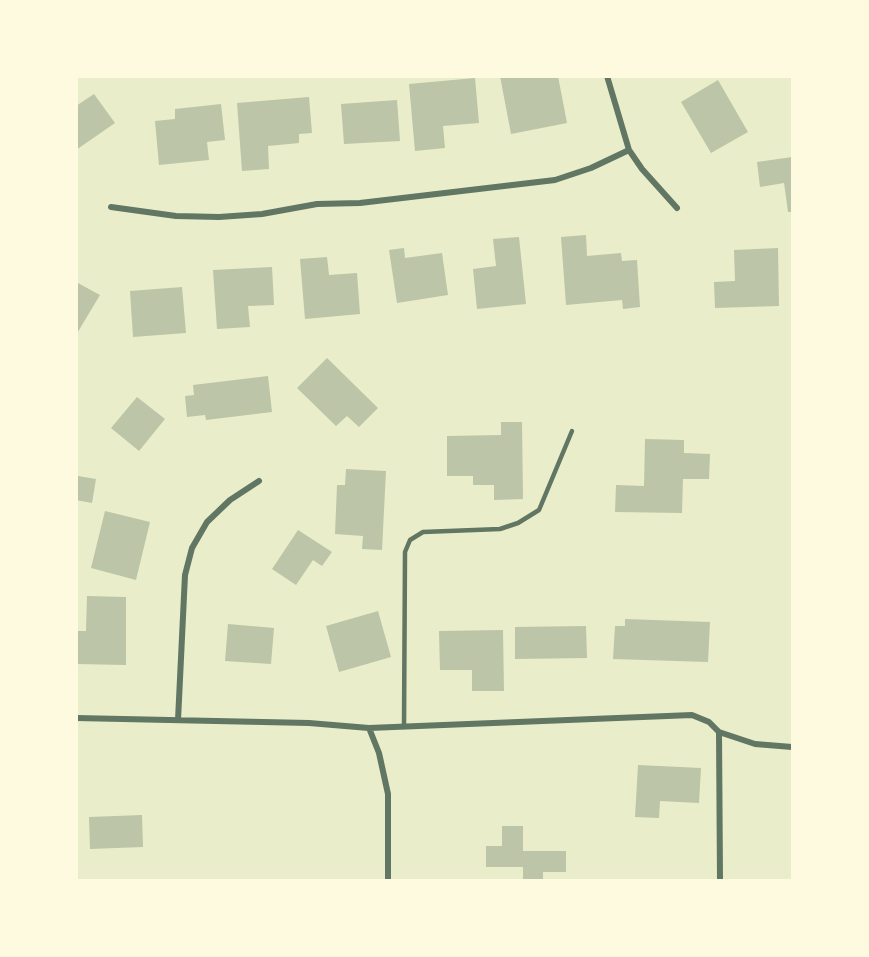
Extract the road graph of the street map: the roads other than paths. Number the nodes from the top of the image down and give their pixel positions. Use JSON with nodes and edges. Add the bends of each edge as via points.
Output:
{"nodes":[{"id":1,"x":607,"y":76,"type":"edge"},
{"id":2,"x":628,"y":150,"type":"junction"},
{"id":3,"x":111,"y":207,"type":"dead end"},
{"id":4,"x":677,"y":208,"type":"dead end"},
{"id":5,"x":572,"y":431,"type":"dead end"},
{"id":6,"x":259,"y":482,"type":"dead end"},
{"id":7,"x":76,"y":718,"type":"edge"},
{"id":8,"x":178,"y":720,"type":"junction"},
{"id":9,"x":404,"y":727,"type":"junction"},
{"id":10,"x":369,"y":728,"type":"junction"},
{"id":11,"x":719,"y":732,"type":"junction"},
{"id":12,"x":792,"y":747,"type":"edge"},
{"id":13,"x":388,"y":880,"type":"edge"},
{"id":14,"x":720,"y":880,"type":"edge"}],
"edges":[{"from":1,"to":2,"type":"street"},
{"from":2,"to":3,"type":"street","via":[[555,180],[317,204],[262,214],[176,216]]},
{"from":2,"to":4,"type":"street"},
{"from":5,"to":9,"type":"lane","via":[[539,510],[518,523],[500,528],[423,532],[410,540],[405,552]]},
{"from":6,"to":8,"type":"street","via":[[230,500],[207,522],[192,548],[185,574]]},
{"from":7,"to":8,"type":"street"},
{"from":8,"to":10,"type":"street"},
{"from":9,"to":10,"type":"street"},
{"from":9,"to":11,"type":"street","via":[[692,715],[709,722]]},
{"from":10,"to":13,"type":"street","via":[[388,794]]},
{"from":11,"to":12,"type":"street","via":[[755,744]]},
{"from":11,"to":14,"type":"street"}]}
